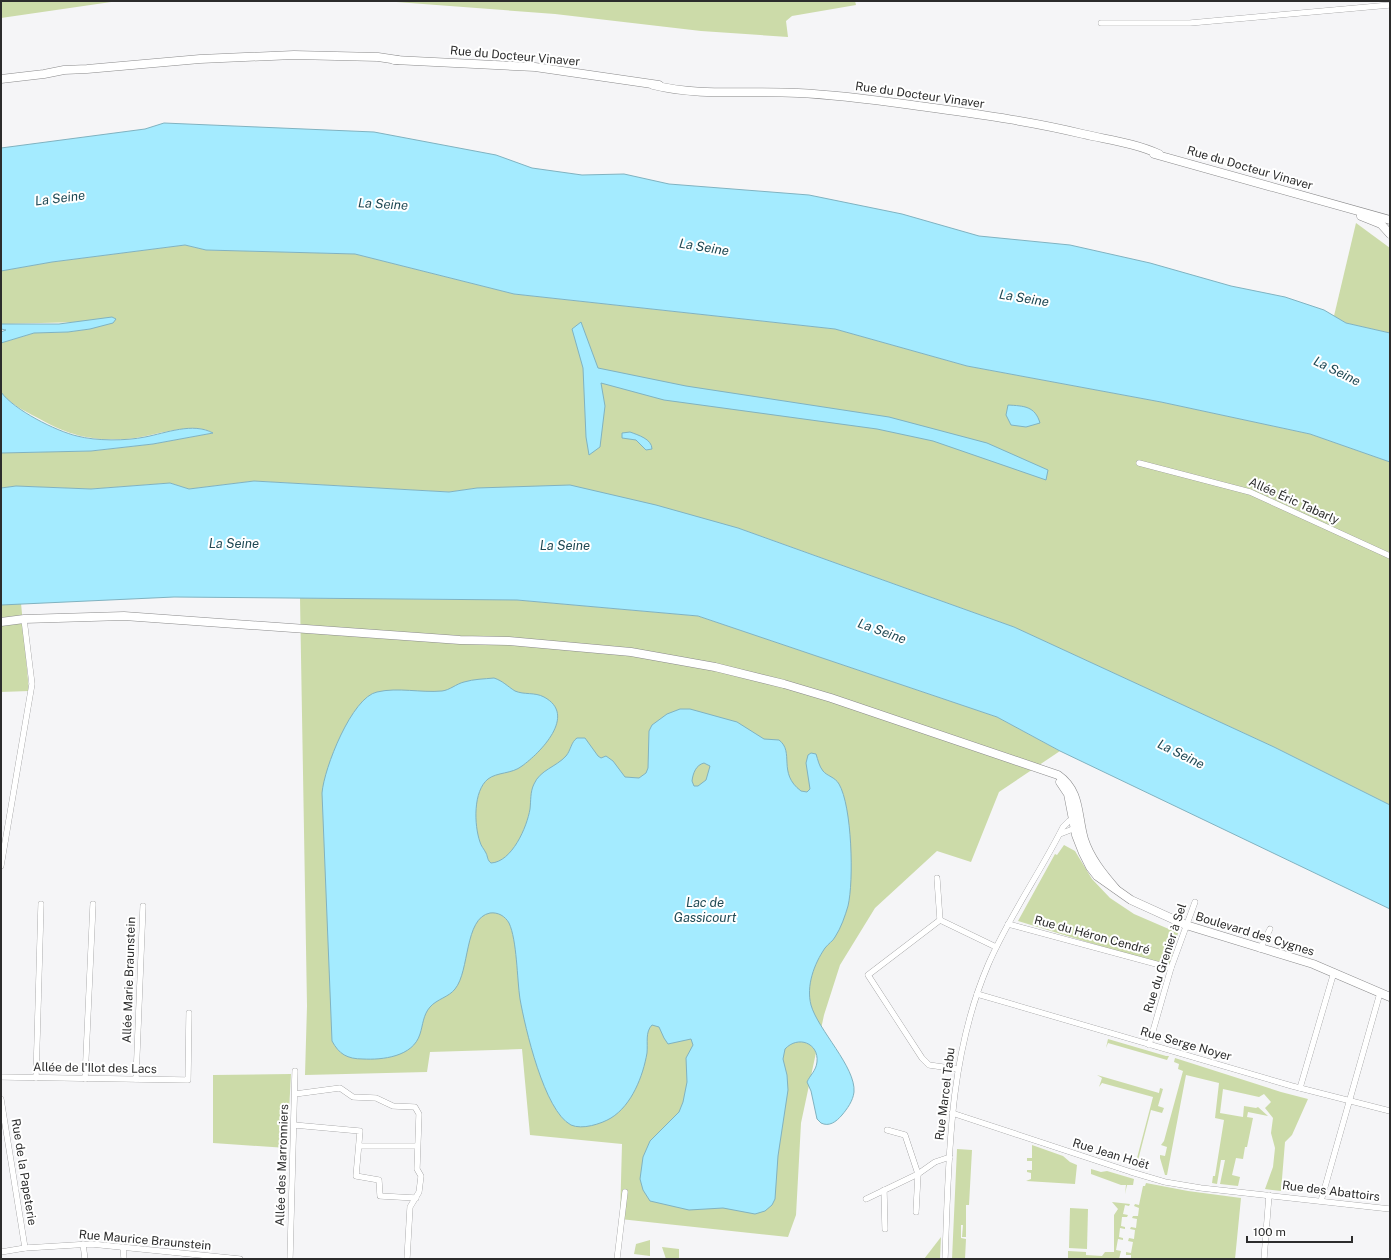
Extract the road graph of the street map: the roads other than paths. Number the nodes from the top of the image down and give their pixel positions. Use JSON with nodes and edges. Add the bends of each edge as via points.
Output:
{"nodes":[{"id":1,"x":1390,"y":5,"type":"edge"},
{"id":2,"x":1101,"y":23,"type":"dead end"},
{"id":3,"x":1,"y":79,"type":"edge"},
{"id":4,"x":1334,"y":205,"type":"junction"},
{"id":5,"x":1390,"y":220,"type":"edge"},
{"id":6,"x":1390,"y":227,"type":"edge"},
{"id":7,"x":1390,"y":234,"type":"edge"},
{"id":8,"x":1139,"y":463,"type":"dead end"},
{"id":9,"x":1390,"y":556,"type":"edge"},
{"id":10,"x":24,"y":619,"type":"junction"},
{"id":11,"x":1,"y":622,"type":"edge"},
{"id":12,"x":1077,"y":823,"type":"junction"},
{"id":13,"x":1060,"y":833,"type":"junction"},
{"id":14,"x":1077,"y":839,"type":"junction"},
{"id":15,"x":1,"y":866,"type":"edge"},
{"id":16,"x":937,"y":878,"type":"dead end"},
{"id":17,"x":1116,"y":889,"type":"junction"},
{"id":18,"x":1195,"y":902,"type":"dead end"},
{"id":19,"x":41,"y":904,"type":"dead end"},
{"id":20,"x":93,"y":904,"type":"dead end"},
{"id":21,"x":143,"y":906,"type":"dead end"},
{"id":22,"x":940,"y":920,"type":"junction"},
{"id":23,"x":1008,"y":924,"type":"junction"},
{"id":24,"x":1186,"y":925,"type":"junction"},
{"id":25,"x":1270,"y":929,"type":"dead end"},
{"id":26,"x":996,"y":947,"type":"junction"},
{"id":27,"x":1260,"y":949,"type":"junction"},
{"id":28,"x":1171,"y":968,"type":"junction"},
{"id":29,"x":1334,"y":972,"type":"junction"},
{"id":30,"x":1380,"y":993,"type":"junction"},
{"id":31,"x":977,"y":994,"type":"junction"},
{"id":32,"x":1390,"y":997,"type":"edge"},
{"id":33,"x":189,"y":1013,"type":"dead end"},
{"id":34,"x":1149,"y":1045,"type":"junction"},
{"id":35,"x":957,"y":1070,"type":"junction"},
{"id":36,"x":295,"y":1071,"type":"dead end"},
{"id":37,"x":1,"y":1077,"type":"edge"},
{"id":38,"x":36,"y":1078,"type":"junction"},
{"id":39,"x":85,"y":1079,"type":"junction"},
{"id":40,"x":136,"y":1079,"type":"junction"},
{"id":41,"x":1300,"y":1088,"type":"junction"},
{"id":42,"x":295,"y":1094,"type":"junction"},
{"id":43,"x":1,"y":1099,"type":"edge"},
{"id":44,"x":1348,"y":1101,"type":"junction"},
{"id":45,"x":1390,"y":1111,"type":"edge"},
{"id":46,"x":952,"y":1113,"type":"junction"},
{"id":47,"x":294,"y":1125,"type":"junction"},
{"id":48,"x":887,"y":1130,"type":"dead end"},
{"id":49,"x":359,"y":1146,"type":"junction"},
{"id":50,"x":417,"y":1146,"type":"junction"},
{"id":51,"x":950,"y":1157,"type":"junction"},
{"id":52,"x":918,"y":1174,"type":"junction"},
{"id":53,"x":884,"y":1190,"type":"junction"},
{"id":54,"x":625,"y":1192,"type":"dead end"},
{"id":55,"x":1269,"y":1195,"type":"junction"},
{"id":56,"x":416,"y":1198,"type":"junction"},
{"id":57,"x":866,"y":1199,"type":"dead end"},
{"id":58,"x":1321,"y":1201,"type":"junction"},
{"id":59,"x":1390,"y":1209,"type":"edge"},
{"id":60,"x":916,"y":1212,"type":"dead end"},
{"id":61,"x":885,"y":1229,"type":"dead end"},
{"id":62,"x":83,"y":1244,"type":"junction"},
{"id":63,"x":123,"y":1247,"type":"junction"},
{"id":64,"x":25,"y":1248,"type":"junction"},
{"id":65,"x":1,"y":1252,"type":"edge"},
{"id":66,"x":85,"y":1259,"type":"edge"},
{"id":67,"x":124,"y":1259,"type":"edge"},
{"id":68,"x":240,"y":1259,"type":"edge"},
{"id":69,"x":290,"y":1259,"type":"edge"},
{"id":70,"x":407,"y":1259,"type":"edge"},
{"id":71,"x":617,"y":1259,"type":"edge"},
{"id":72,"x":945,"y":1259,"type":"edge"},
{"id":73,"x":1264,"y":1259,"type":"edge"}],
"edges":[{"from":1,"to":2,"type":"street","via":[[1190,23]]},
{"from":3,"to":4,"type":"main road","name":"Rue du Docteur Vinaver","via":[[57,75],[87,69],[150,63],[278,56],[386,57],[398,60],[535,67],[722,92],[797,93],[859,98],[1012,120],[1113,141],[1132,149],[1159,154]]},
{"from":4,"to":5,"type":"main road","name":"Rue du Docteur Vinaver"},
{"from":4,"to":7,"type":"main road","name":"Rue du Docteur Vinaver","via":[[1381,224]]},
{"from":6,"to":7,"type":"main road"},
{"from":8,"to":9,"type":"street","name":"Allée Éric Tabarly","via":[[1250,492]]},
{"from":10,"to":11,"type":"main road","name":"Boulevard des Cygnes"},
{"from":10,"to":12,"type":"main road","name":"Boulevard des Cygnes","via":[[124,616],[460,640],[509,641],[602,649],[715,667],[831,698],[1058,775],[1071,787],[1076,798]]},
{"from":10,"to":15,"type":"street","via":[[32,684]]},
{"from":12,"to":13,"type":"street","name":"Rue Marcel Tabu","via":[[1065,824]]},
{"from":12,"to":14,"type":"main road","name":"Boulevard des Cygnes"},
{"from":12,"to":17,"type":"main road","name":"Boulevard des Cygnes","via":[[1089,851]]},
{"from":13,"to":14,"type":"street","via":[[1070,834]]},
{"from":13,"to":23,"type":"street","name":"Rue Marcel Tabu"},
{"from":14,"to":17,"type":"main road","name":"Boulevard des Cygnes","via":[[1082,854],[1094,873]]},
{"from":16,"to":22,"type":"street"},
{"from":17,"to":24,"type":"main road","name":"Boulevard des Cygnes","via":[[1142,906]]},
{"from":18,"to":24,"type":"street","name":"Rue du Grenier à Sel"},
{"from":19,"to":38,"type":"street"},
{"from":20,"to":39,"type":"street"},
{"from":21,"to":40,"type":"street","name":"Allée Marie Braunstein"},
{"from":22,"to":26,"type":"street"},
{"from":22,"to":35,"type":"street","via":[[868,975],[928,1065]]},
{"from":23,"to":26,"type":"street","name":"Rue Marcel Tabu"},
{"from":23,"to":28,"type":"street","name":"Rue du Héron Cendré"},
{"from":24,"to":27,"type":"main road","name":"Boulevard des Cygnes"},
{"from":24,"to":28,"type":"street","name":"Rue du Grenier à Sel"},
{"from":25,"to":27,"type":"street"},
{"from":26,"to":31,"type":"street","name":"Rue Marcel Tabu"},
{"from":27,"to":29,"type":"main road","name":"Boulevard des Cygnes"},
{"from":28,"to":34,"type":"street","name":"Rue du Grenier à Sel"},
{"from":29,"to":30,"type":"main road","name":"Boulevard des Cygnes"},
{"from":29,"to":41,"type":"street"},
{"from":30,"to":32,"type":"main road","name":"Boulevard des Cygnes"},
{"from":30,"to":44,"type":"street"},
{"from":31,"to":34,"type":"street","name":"Rue Serge Noyer"},
{"from":31,"to":35,"type":"street","name":"Rue Marcel Tabu"},
{"from":33,"to":40,"type":"street","name":"Allée de l'Ilot des Lacs","via":[[188,1080]]},
{"from":34,"to":41,"type":"street","name":"Rue Serge Noyer"},
{"from":35,"to":46,"type":"street","name":"Rue Marcel Tabu"},
{"from":36,"to":42,"type":"street","name":"Allée des Marronniers"},
{"from":37,"to":38,"type":"street","name":"Allée de l'Ilot des Lacs"},
{"from":38,"to":39,"type":"street","name":"Allée de l'Ilot des Lacs"},
{"from":39,"to":40,"type":"street","name":"Allée de l'Ilot des Lacs"},
{"from":41,"to":44,"type":"street","name":"Rue Serge Noyer"},
{"from":42,"to":47,"type":"street","name":"Allée des Marronniers"},
{"from":42,"to":50,"type":"street","via":[[340,1088],[353,1097],[376,1098],[393,1106],[415,1107],[419,1114]]},
{"from":43,"to":64,"type":"street","name":"Rue de la Papeterie"},
{"from":44,"to":45,"type":"street","name":"Rue Serge Noyer"},
{"from":44,"to":58,"type":"street"},
{"from":46,"to":51,"type":"street","name":"Rue Marcel Tabu"},
{"from":46,"to":55,"type":"street","name":"Rue Jean Hoët","via":[[1137,1174],[1185,1185]]},
{"from":47,"to":49,"type":"street","via":[[360,1131]]},
{"from":47,"to":69,"type":"street","name":"Allée des Marronniers"},
{"from":48,"to":52,"type":"street","via":[[906,1135]]},
{"from":49,"to":50,"type":"street"},
{"from":49,"to":56,"type":"street","via":[[356,1176],[379,1180],[380,1196]]},
{"from":50,"to":56,"type":"street","via":[[417,1168],[421,1176],[420,1192]]},
{"from":51,"to":52,"type":"street","via":[[935,1162]]},
{"from":51,"to":72,"type":"street","name":"Rue Marcel Tabu"},
{"from":52,"to":53,"type":"street"},
{"from":52,"to":60,"type":"street"},
{"from":53,"to":57,"type":"street"},
{"from":53,"to":61,"type":"street"},
{"from":54,"to":71,"type":"street"},
{"from":55,"to":58,"type":"street","name":"Rue des Abattoirs"},
{"from":55,"to":73,"type":"street"},
{"from":56,"to":70,"type":"street","via":[[410,1207]]},
{"from":58,"to":59,"type":"street","name":"Rue des Abattoirs"},
{"from":62,"to":63,"type":"street","name":"Rue Maurice Braunstein"},
{"from":62,"to":64,"type":"street","name":"Rue Maurice Braunstein"},
{"from":62,"to":66,"type":"street"},
{"from":63,"to":67,"type":"street"},
{"from":63,"to":68,"type":"street","name":"Rue Maurice Braunstein"},
{"from":64,"to":65,"type":"street","name":"Rue Maurice Braunstein"}]}
